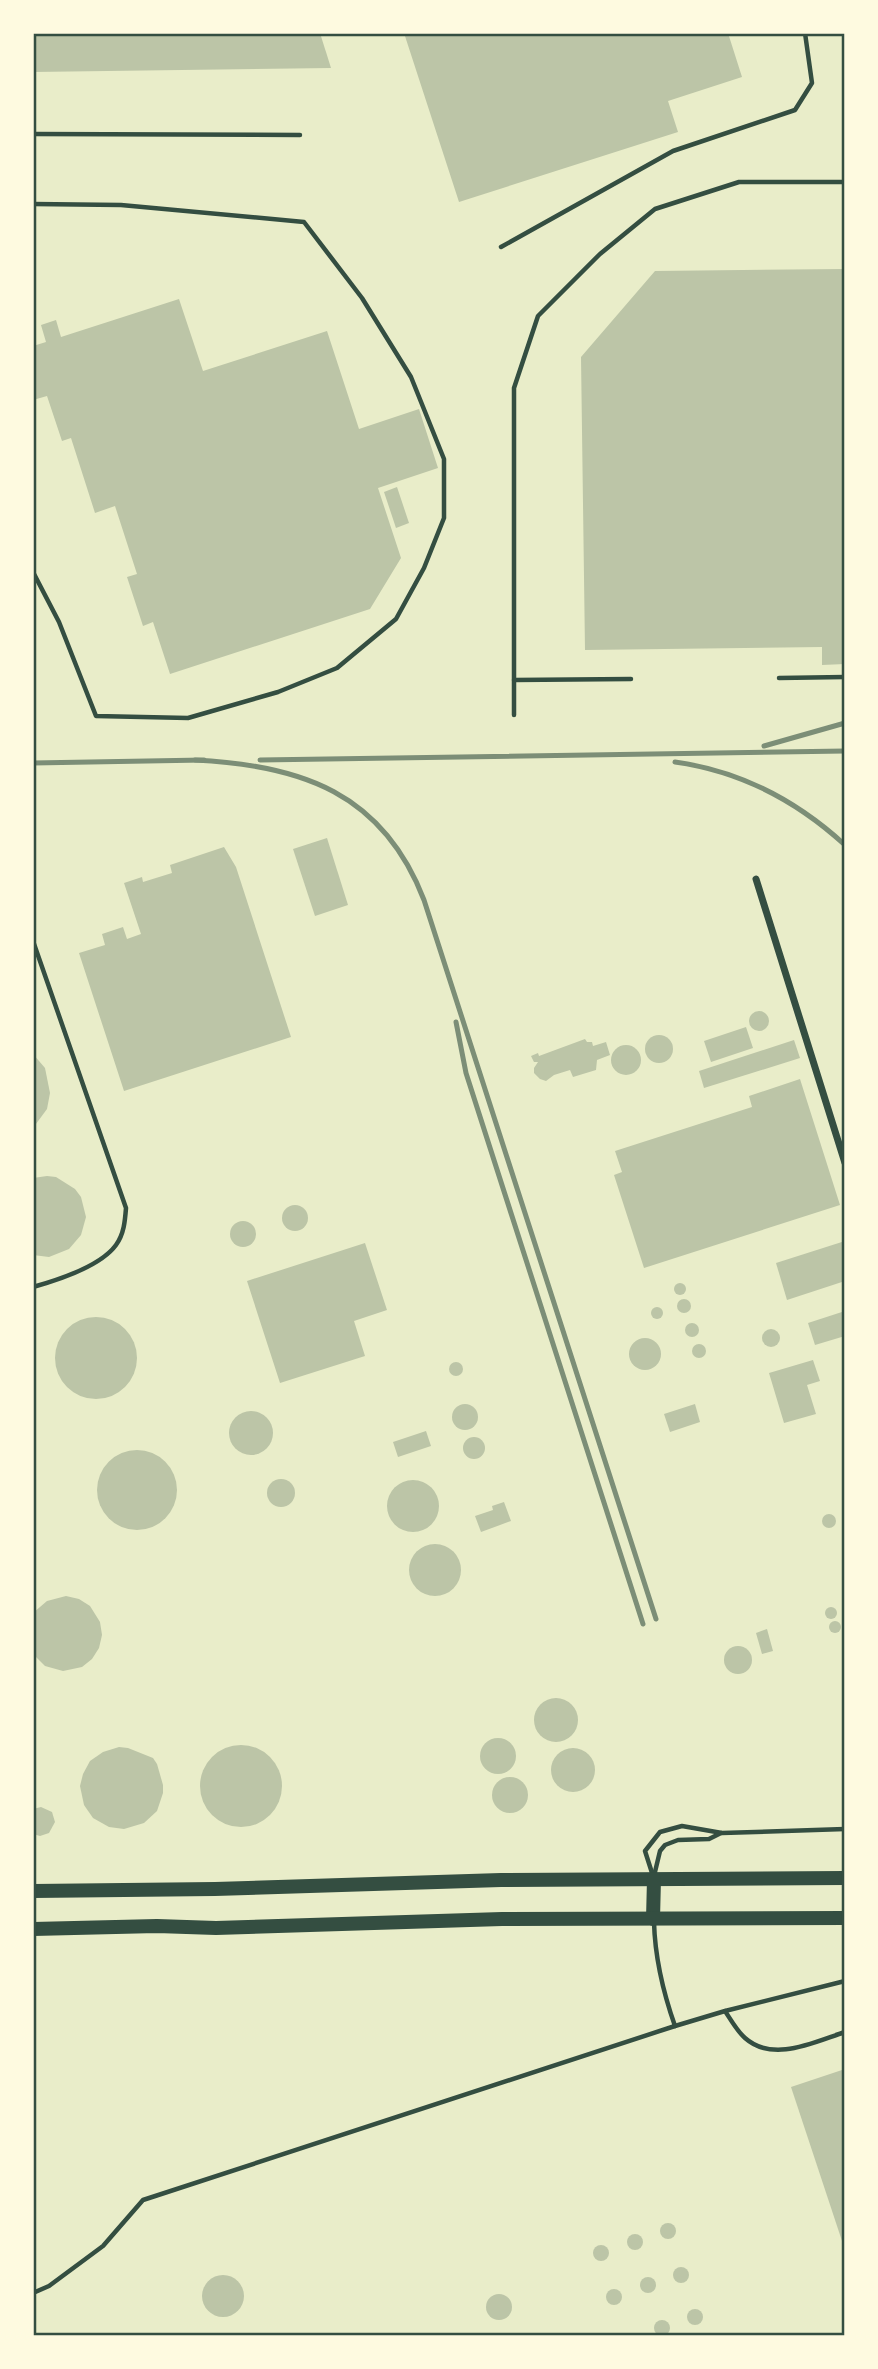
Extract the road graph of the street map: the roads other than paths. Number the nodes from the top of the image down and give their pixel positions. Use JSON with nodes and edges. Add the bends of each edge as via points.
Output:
{"nodes":[{"id":1,"x":805,"y":33,"type":"edge"},
{"id":2,"x":33,"y":134,"type":"edge"},
{"id":3,"x":300,"y":135,"type":"dead end"},
{"id":4,"x":845,"y":182,"type":"edge"},
{"id":5,"x":33,"y":204,"type":"edge"},
{"id":6,"x":501,"y":247,"type":"dead end"},
{"id":7,"x":33,"y":572,"type":"edge"},
{"id":8,"x":845,"y":677,"type":"edge"},
{"id":9,"x":779,"y":678,"type":"dead end"},
{"id":10,"x":631,"y":679,"type":"dead end"},
{"id":11,"x":514,"y":680,"type":"junction"},
{"id":12,"x":514,"y":715,"type":"dead end"},
{"id":13,"x":757,"y":879,"type":"dead end"},
{"id":14,"x":33,"y":941,"type":"edge"},
{"id":15,"x":845,"y":1163,"type":"edge"},
{"id":16,"x":33,"y":1287,"type":"edge"},
{"id":17,"x":845,"y":1829,"type":"edge"},
{"id":18,"x":722,"y":1833,"type":"junction"},
{"id":19,"x":845,"y":1878,"type":"edge"},
{"id":20,"x":654,"y":1879,"type":"junction"},
{"id":21,"x":33,"y":1891,"type":"edge"},
{"id":22,"x":845,"y":1917,"type":"edge"},
{"id":23,"x":653,"y":1919,"type":"junction"},
{"id":24,"x":33,"y":1929,"type":"edge"},
{"id":25,"x":845,"y":1981,"type":"edge"},
{"id":26,"x":725,"y":2011,"type":"junction"},
{"id":27,"x":674,"y":2026,"type":"junction"},
{"id":28,"x":845,"y":2032,"type":"edge"},
{"id":29,"x":33,"y":2292,"type":"edge"}],
"edges":[{"from":1,"to":6,"type":"lane","via":[[812,83],[795,110],[673,150]]},
{"from":2,"to":3,"type":"lane"},
{"from":4,"to":11,"type":"lane","via":[[739,182],[655,209],[600,254],[538,316],[514,388]]},
{"from":5,"to":7,"type":"lane","via":[[121,205],[304,222],[362,299],[411,377],[444,459],[444,518],[396,619],[337,668],[278,692],[188,718],[96,716],[59,622]]},
{"from":8,"to":9,"type":"lane"},
{"from":10,"to":11,"type":"lane"},
{"from":11,"to":12,"type":"lane"},
{"from":13,"to":15,"type":"street"},
{"from":14,"to":16,"type":"lane","via":[[126,1208],[117,1245],[79,1271]]},
{"from":17,"to":18,"type":"lane"},
{"from":18,"to":20,"type":"lane","via":[[665,1845]]},
{"from":18,"to":20,"type":"lane","via":[[682,1825],[660,1832],[645,1851]]},
{"from":19,"to":20,"type":"main road"},
{"from":20,"to":21,"type":"main road"},
{"from":20,"to":23,"type":"main road"},
{"from":22,"to":23,"type":"main road"},
{"from":23,"to":24,"type":"main road"},
{"from":23,"to":27,"type":"lane","via":[[654,1948]]},
{"from":25,"to":26,"type":"lane"},
{"from":26,"to":27,"type":"lane"},
{"from":26,"to":28,"type":"lane","via":[[745,2038],[775,2050]]},
{"from":27,"to":29,"type":"lane","via":[[143,2200],[103,2246],[49,2286]]}]}
